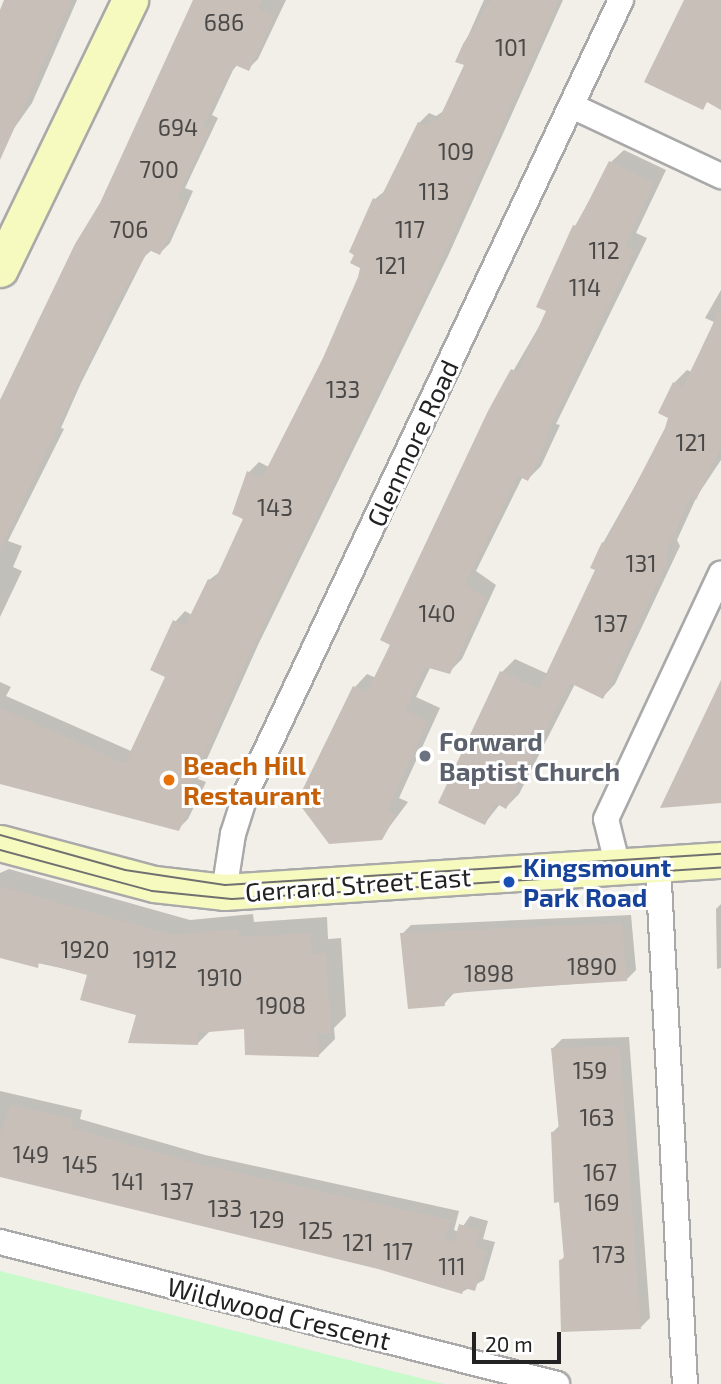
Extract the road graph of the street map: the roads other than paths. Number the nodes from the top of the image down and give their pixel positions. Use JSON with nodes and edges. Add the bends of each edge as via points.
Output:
{"nodes":[{"id":1,"x":130,"y":0,"type":"edge"},
{"id":2,"x":621,"y":0,"type":"edge"},
{"id":3,"x":572,"y":106,"type":"junction"},
{"id":4,"x":721,"y":176,"type":"edge"},
{"id":5,"x":0,"y":269,"type":"edge"},
{"id":6,"x":721,"y":574,"type":"edge"},
{"id":7,"x":0,"y":843,"type":"edge"},
{"id":8,"x":721,"y":860,"type":"edge"},
{"id":9,"x":658,"y":864,"type":"junction"},
{"id":10,"x":618,"y":867,"type":"junction"},
{"id":11,"x":224,"y":892,"type":"junction"},
{"id":12,"x":0,"y":1242,"type":"edge"},
{"id":13,"x":557,"y":1384,"type":"edge"},
{"id":14,"x":685,"y":1384,"type":"edge"}],
"edges":[{"from":1,"to":5,"type":"main road"},
{"from":2,"to":3,"type":"street","name":"Glenmore Road"},
{"from":3,"to":4,"type":"street"},
{"from":3,"to":11,"type":"street","name":"Glenmore Road","via":[[246,793],[233,834]]},
{"from":6,"to":10,"type":"street","via":[[606,819]]},
{"from":7,"to":11,"type":"main road","name":"Gerrard Street East","via":[[153,884]]},
{"from":8,"to":9,"type":"main road","name":"Gerrard Street East"},
{"from":9,"to":10,"type":"main road","name":"Gerrard Street East"},
{"from":9,"to":14,"type":"street"},
{"from":10,"to":11,"type":"main road","name":"Gerrard Street East"},
{"from":12,"to":13,"type":"street","name":"Wildwood Crescent"}]}
